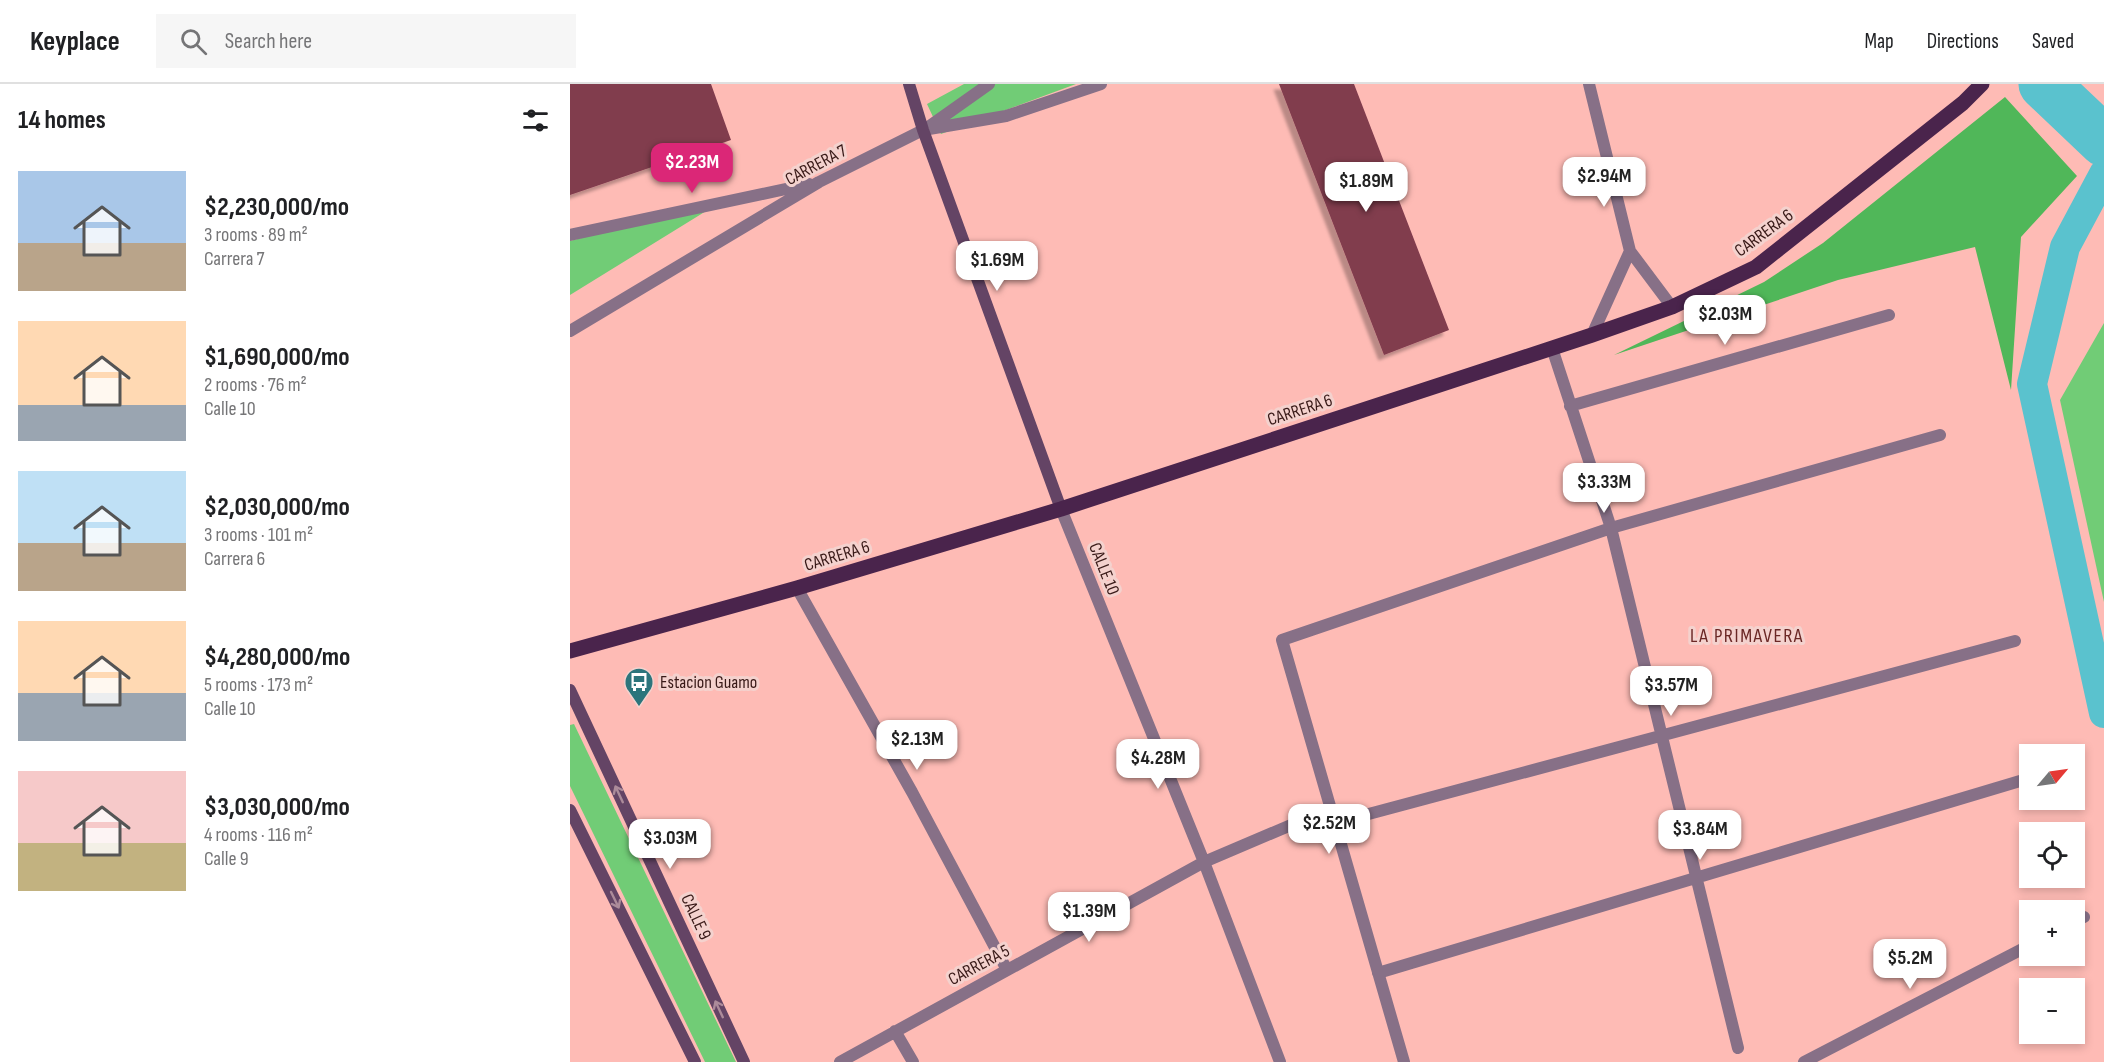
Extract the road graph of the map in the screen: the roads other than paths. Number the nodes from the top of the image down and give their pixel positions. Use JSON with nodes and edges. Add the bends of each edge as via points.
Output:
{"nodes":[{"id":1,"x":909,"y":84,"type":"edge"},
{"id":2,"x":989,"y":84,"type":"edge"},
{"id":3,"x":1101,"y":84,"type":"edge"},
{"id":4,"x":1589,"y":84,"type":"edge"},
{"id":5,"x":1982,"y":84,"type":"edge"},
{"id":6,"x":923,"y":130,"type":"junction"},
{"id":7,"x":819,"y":182,"type":"junction"},
{"id":8,"x":570,"y":235,"type":"edge"},
{"id":9,"x":1630,"y":251,"type":"junction"},
{"id":10,"x":1672,"y":307,"type":"junction"},
{"id":11,"x":1889,"y":315,"type":"dead end"},
{"id":12,"x":570,"y":330,"type":"edge"},
{"id":13,"x":1592,"y":335,"type":"junction"},
{"id":14,"x":1552,"y":348,"type":"junction"},
{"id":15,"x":1570,"y":406,"type":"junction"},
{"id":16,"x":1940,"y":435,"type":"dead end"},
{"id":17,"x":1061,"y":508,"type":"junction"},
{"id":18,"x":1611,"y":528,"type":"junction"},
{"id":19,"x":796,"y":588,"type":"junction"},
{"id":20,"x":2015,"y":641,"type":"dead end"},
{"id":21,"x":570,"y":651,"type":"edge"},
{"id":22,"x":570,"y":690,"type":"edge"},
{"id":23,"x":1661,"y":735,"type":"junction"},
{"id":24,"x":2019,"y":781,"type":"edge"},
{"id":25,"x":1331,"y":808,"type":"junction"},
{"id":26,"x":570,"y":810,"type":"edge"},
{"id":27,"x":1335,"y":823,"type":"junction"},
{"id":28,"x":1204,"y":862,"type":"junction"},
{"id":29,"x":1696,"y":878,"type":"junction"},
{"id":30,"x":2019,"y":951,"type":"edge"},
{"id":31,"x":1007,"y":970,"type":"junction"},
{"id":32,"x":1378,"y":974,"type":"junction"},
{"id":33,"x":895,"y":1031,"type":"junction"},
{"id":34,"x":1738,"y":1048,"type":"dead end"},
{"id":35,"x":695,"y":1062,"type":"edge"},
{"id":36,"x":744,"y":1062,"type":"edge"},
{"id":37,"x":840,"y":1062,"type":"edge"},
{"id":38,"x":913,"y":1062,"type":"edge"},
{"id":39,"x":1280,"y":1062,"type":"edge"},
{"id":40,"x":1404,"y":1062,"type":"edge"},
{"id":41,"x":1804,"y":1062,"type":"edge"}],
"edges":[{"from":1,"to":6,"type":"street","name":"CALLE 10"},
{"from":2,"to":6,"type":"street"},
{"from":3,"to":6,"type":"street","name":"CARRERA 7","via":[[1006,116]]},
{"from":4,"to":9,"type":"street"},
{"from":5,"to":10,"type":"main road","name":"CARRERA 6","via":[[1756,267]]},
{"from":6,"to":7,"type":"street","name":"CARRERA 7"},
{"from":6,"to":17,"type":"street","name":"CALLE 10"},
{"from":7,"to":8,"type":"street"},
{"from":7,"to":12,"type":"street","name":"CARRERA 7"},
{"from":9,"to":10,"type":"street"},
{"from":9,"to":13,"type":"street"},
{"from":10,"to":13,"type":"main road","name":"CARRERA 6"},
{"from":11,"to":15,"type":"street"},
{"from":13,"to":14,"type":"main road","name":"CARRERA 6"},
{"from":14,"to":15,"type":"street"},
{"from":14,"to":17,"type":"main road","name":"CARRERA 6"},
{"from":15,"to":18,"type":"street"},
{"from":16,"to":18,"type":"street"},
{"from":17,"to":19,"type":"main road","name":"CARRERA 6"},
{"from":17,"to":28,"type":"street","name":"CALLE 10"},
{"from":18,"to":23,"type":"street"},
{"from":18,"to":25,"type":"street","via":[[1282,640]]},
{"from":19,"to":21,"type":"main road","name":"CARRERA 6"},
{"from":19,"to":31,"type":"street"},
{"from":20,"to":23,"type":"street"},
{"from":36,"to":22,"type":"street","name":"CALLE 9","one_way":true},
{"from":23,"to":27,"type":"street"},
{"from":23,"to":29,"type":"street"},
{"from":24,"to":29,"type":"street"},
{"from":25,"to":27,"type":"street"},
{"from":25,"to":28,"type":"street","name":"CARRERA 5"},
{"from":26,"to":35,"type":"street","one_way":true},
{"from":27,"to":32,"type":"street"},
{"from":28,"to":31,"type":"street","name":"CARRERA 5"},
{"from":28,"to":39,"type":"street","name":"CALLE 10"},
{"from":29,"to":32,"type":"street"},
{"from":29,"to":34,"type":"street"},
{"from":30,"to":41,"type":"street"},
{"from":31,"to":33,"type":"street","name":"CARRERA 5"},
{"from":32,"to":40,"type":"street"},
{"from":33,"to":37,"type":"street","name":"CARRERA 5"},
{"from":33,"to":38,"type":"street"}]}
